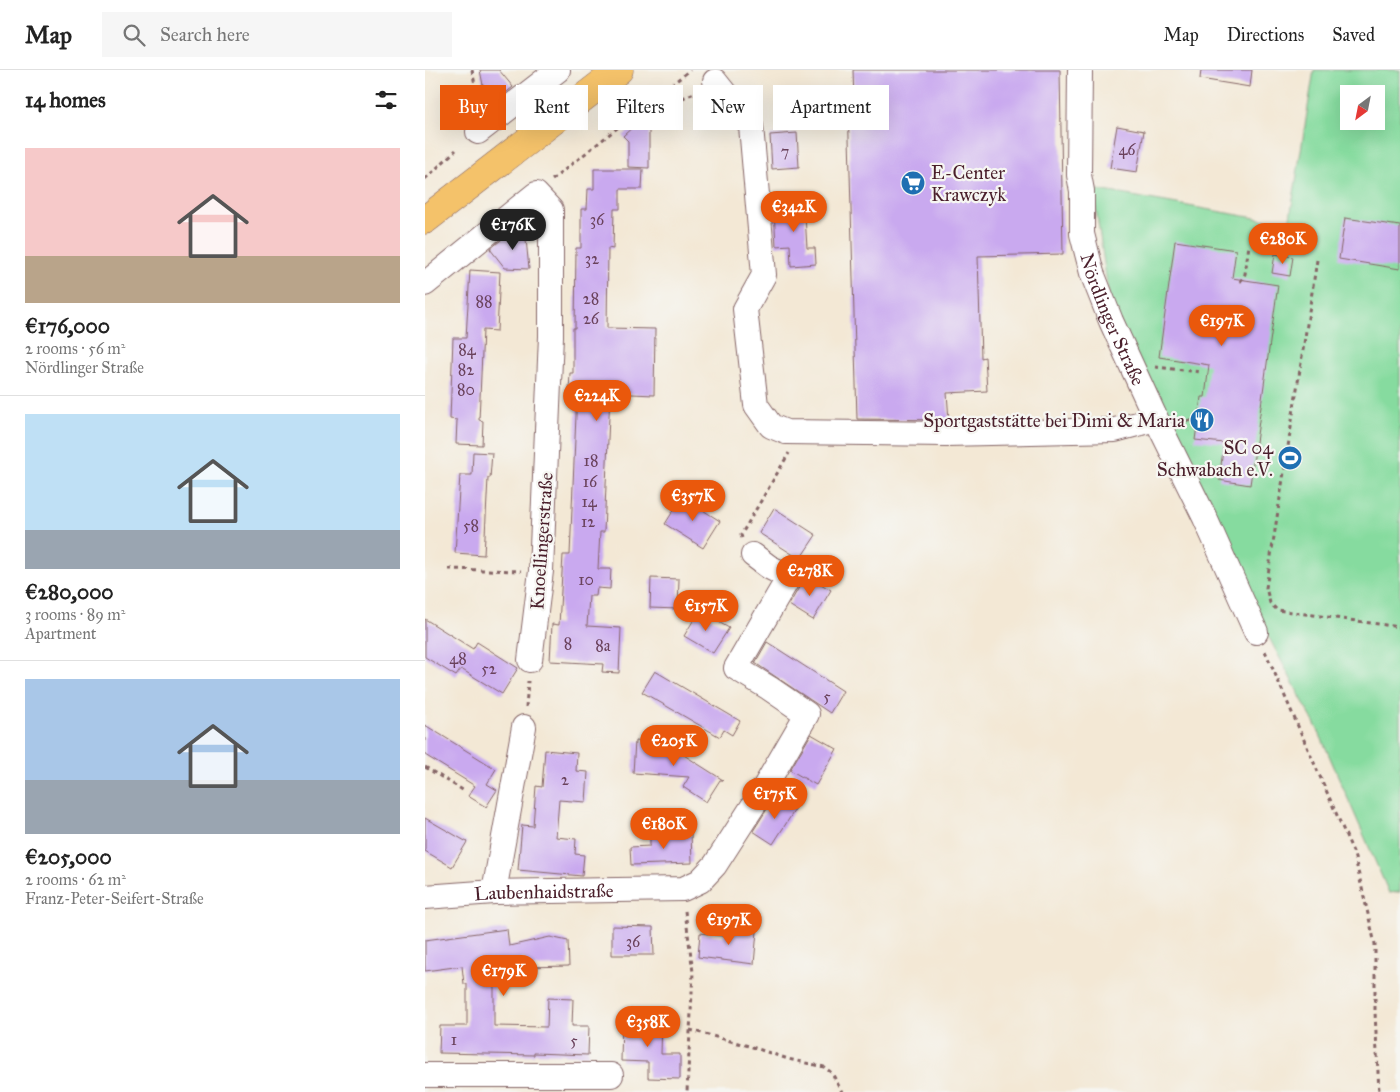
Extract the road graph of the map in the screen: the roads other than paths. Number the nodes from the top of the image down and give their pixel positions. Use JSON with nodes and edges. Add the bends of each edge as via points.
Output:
{"nodes":[{"id":1,"x":558,"y":70,"type":"edge"},
{"id":2,"x":619,"y":70,"type":"edge"},
{"id":3,"x":1080,"y":70,"type":"edge"},
{"id":4,"x":715,"y":82,"type":"road end"},
{"id":5,"x":506,"y":110,"type":"edge"},
{"id":6,"x":425,"y":220,"type":"edge"},
{"id":7,"x":425,"y":284,"type":"edge"},
{"id":8,"x":1156,"y":419,"type":"junction"},
{"id":9,"x":753,"y":555,"type":"road end"},
{"id":10,"x":1256,"y":632,"type":"road end"},
{"id":11,"x":530,"y":660,"type":"road end"},
{"id":12,"x":524,"y":726,"type":"road end"},
{"id":13,"x":494,"y":892,"type":"junction"},
{"id":14,"x":425,"y":897,"type":"edge"},
{"id":15,"x":425,"y":1075,"type":"edge"},
{"id":16,"x":611,"y":1075,"type":"dead end"}],
"edges":[{"from":1,"to":5,"type":"street"},
{"from":2,"to":6,"type":"main road"},
{"from":3,"to":8,"type":"street","name":"Nördlinger Straße","via":[[1082,234],[1093,273]]},
{"from":4,"to":8,"type":"street","via":[[751,126],[764,275],[745,309],[756,405],[771,426],[786,432],[946,434],[1115,430]]},
{"from":7,"to":11,"type":"street","name":"Knoellingerstraße","via":[[536,194],[551,210],[551,336],[541,571]]},
{"from":8,"to":10,"type":"street","name":"Nördlinger Straße"},
{"from":9,"to":13,"type":"street","name":"Laubenhaidstraße","via":[[789,577],[736,668],[807,714],[715,865],[700,881],[672,890]]},
{"from":12,"to":13,"type":"street"},
{"from":13,"to":14,"type":"street","name":"Laubenhaidstraße"},
{"from":15,"to":16,"type":"street"}]}
